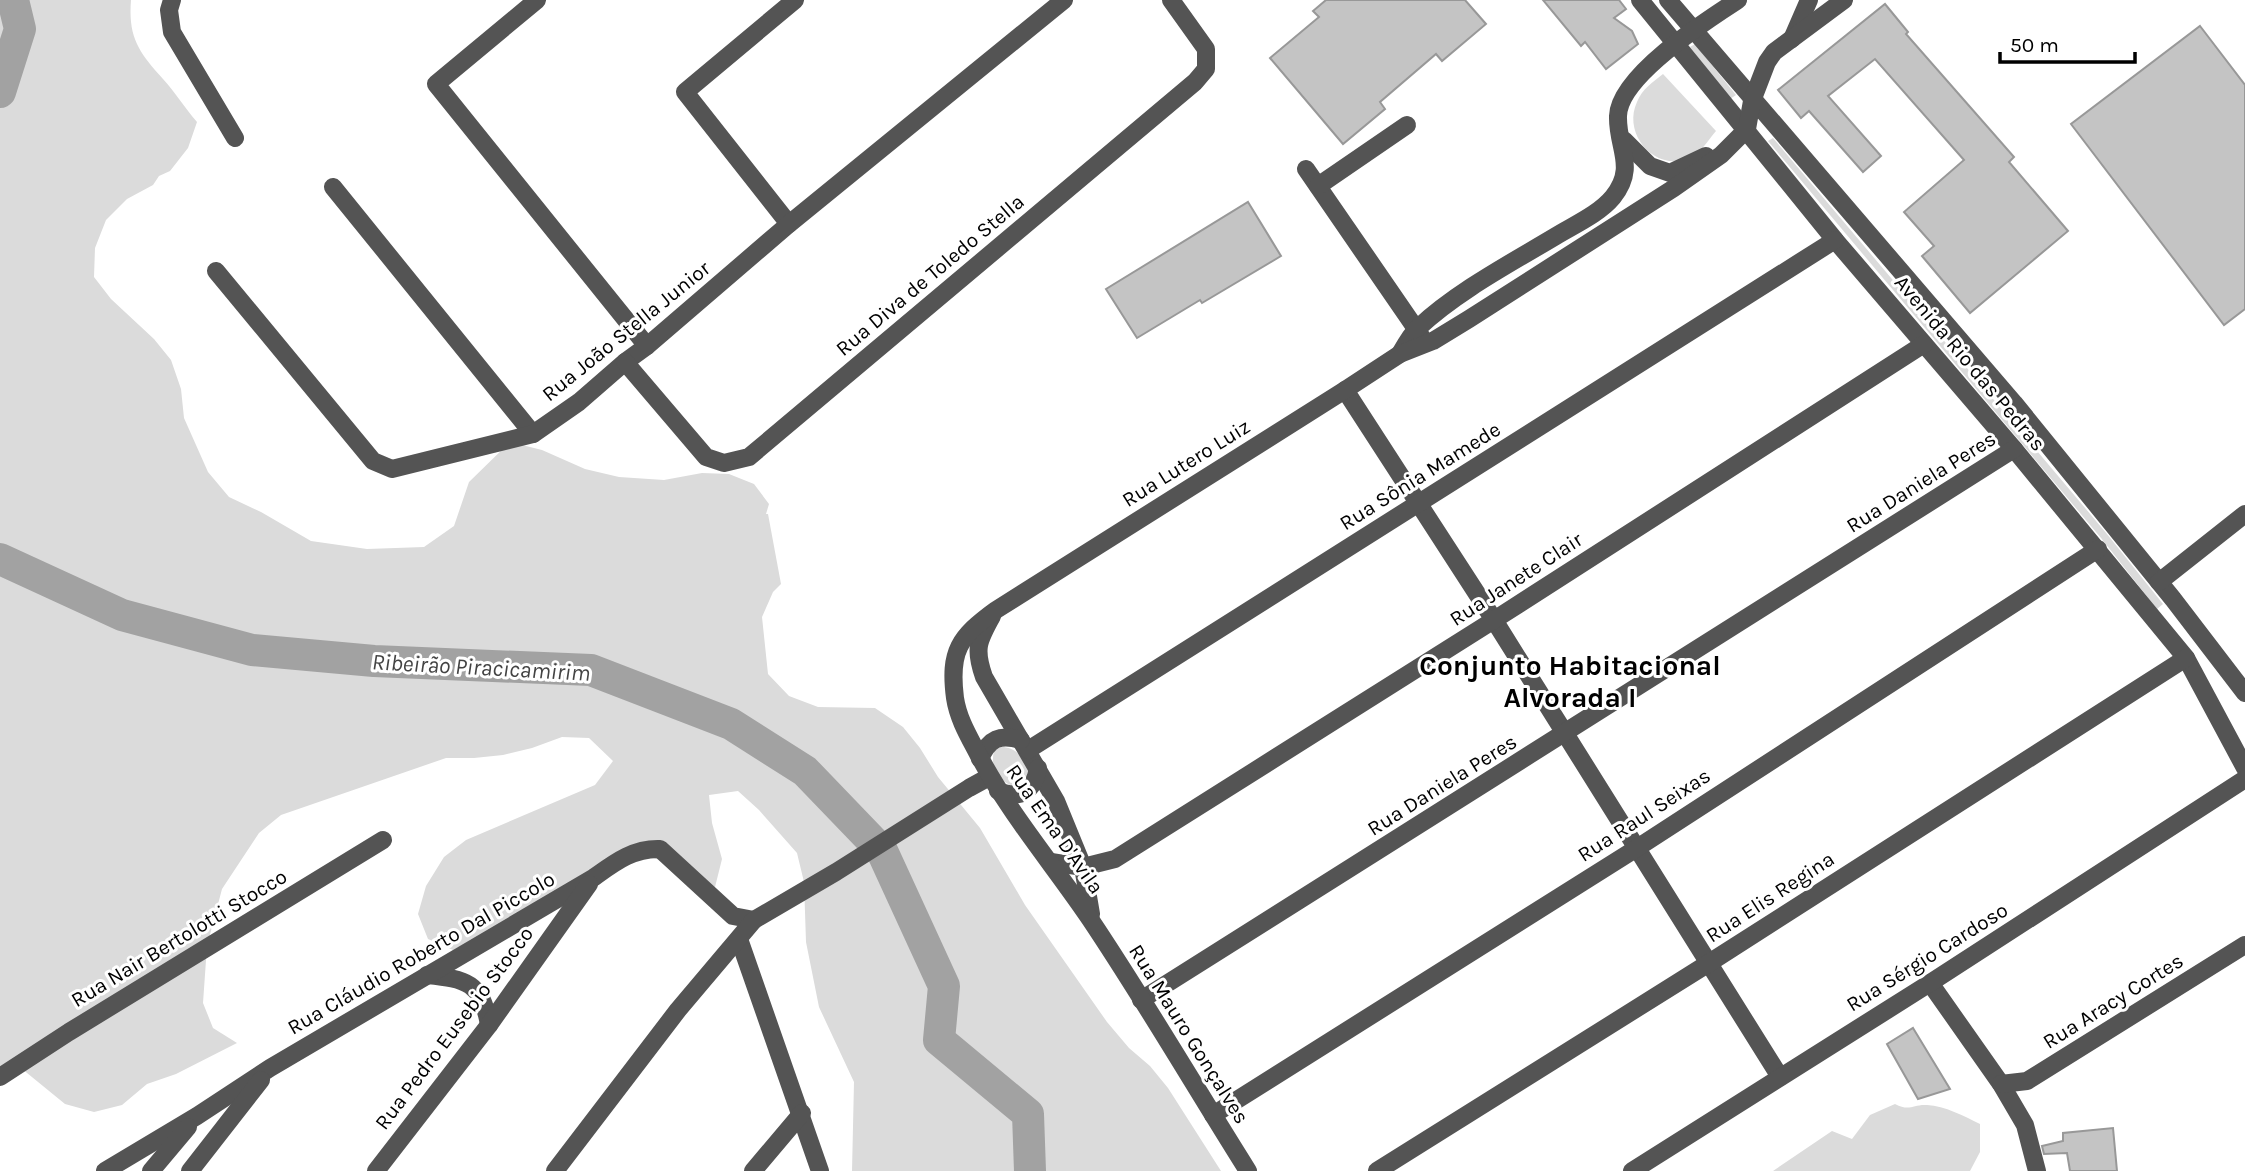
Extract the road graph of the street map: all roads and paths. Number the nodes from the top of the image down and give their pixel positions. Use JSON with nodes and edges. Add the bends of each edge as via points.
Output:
{"nodes":[{"id":1,"x":172,"y":0,"type":"edge"},
{"id":2,"x":537,"y":0,"type":"edge"},
{"id":3,"x":794,"y":0,"type":"edge"},
{"id":4,"x":1064,"y":0,"type":"edge"},
{"id":5,"x":1171,"y":0,"type":"edge"},
{"id":6,"x":1640,"y":0,"type":"edge"},
{"id":7,"x":1668,"y":0,"type":"edge"},
{"id":8,"x":1738,"y":0,"type":"edge"},
{"id":9,"x":1809,"y":0,"type":"edge"},
{"id":10,"x":1844,"y":2,"type":"edge"},
{"id":11,"x":1694,"y":29,"type":"junction"},
{"id":12,"x":1792,"y":39,"type":"junction"},
{"id":13,"x":1674,"y":43,"type":"junction"},
{"id":14,"x":1752,"y":101,"type":"junction"},
{"id":15,"x":1407,"y":125,"type":"dead end"},
{"id":16,"x":1747,"y":129,"type":"junction"},
{"id":17,"x":231,"y":132,"type":"dead end"},
{"id":18,"x":1622,"y":137,"type":"junction"},
{"id":19,"x":1721,"y":155,"type":"junction"},
{"id":20,"x":1306,"y":169,"type":"dead end"},
{"id":21,"x":1318,"y":186,"type":"junction"},
{"id":22,"x":333,"y":187,"type":"dead end"},
{"id":23,"x":789,"y":224,"type":"junction"},
{"id":24,"x":1835,"y":240,"type":"junction"},
{"id":25,"x":216,"y":271,"type":"dead end"},
{"id":26,"x":1417,"y":329,"type":"junction"},
{"id":27,"x":1924,"y":344,"type":"junction"},
{"id":28,"x":1426,"y":345,"type":"junction"},
{"id":29,"x":647,"y":346,"type":"junction"},
{"id":30,"x":1399,"y":354,"type":"junction"},
{"id":31,"x":625,"y":362,"type":"junction"},
{"id":32,"x":1345,"y":390,"type":"junction"},
{"id":33,"x":533,"y":434,"type":"junction"},
{"id":34,"x":2014,"y":449,"type":"junction"},
{"id":35,"x":1420,"y":503,"type":"junction"},
{"id":36,"x":2245,"y":514,"type":"edge"},
{"id":37,"x":2098,"y":550,"type":"junction"},
{"id":38,"x":2159,"y":582,"type":"junction"},
{"id":39,"x":996,"y":610,"type":"junction"},
{"id":40,"x":1494,"y":620,"type":"junction"},
{"id":41,"x":2186,"y":658,"type":"junction"},
{"id":42,"x":2243,"y":687,"type":"edge"},
{"id":43,"x":1565,"y":734,"type":"junction"},
{"id":44,"x":1025,"y":745,"type":"junction"},
{"id":45,"x":980,"y":759,"type":"junction"},
{"id":46,"x":1038,"y":768,"type":"junction"},
{"id":47,"x":2245,"y":768,"type":"edge"},
{"id":48,"x":2245,"y":779,"type":"edge"},
{"id":49,"x":994,"y":784,"type":"junction"},
{"id":50,"x":383,"y":840,"type":"dead end"},
{"id":51,"x":1637,"y":848,"type":"junction"},
{"id":52,"x":1051,"y":863,"type":"junction"},
{"id":53,"x":1083,"y":867,"type":"junction"},
{"id":54,"x":593,"y":878,"type":"junction"},
{"id":55,"x":754,"y":920,"type":"junction"},
{"id":56,"x":1092,"y":922,"type":"junction"},
{"id":57,"x":739,"y":939,"type":"junction"},
{"id":58,"x":2245,"y":945,"type":"edge"},
{"id":59,"x":1709,"y":963,"type":"junction"},
{"id":60,"x":427,"y":975,"type":"junction"},
{"id":61,"x":1930,"y":983,"type":"junction"},
{"id":62,"x":1140,"y":1000,"type":"junction"},
{"id":63,"x":489,"y":1025,"type":"junction"},
{"id":64,"x":270,"y":1068,"type":"junction"},
{"id":65,"x":0,"y":1077,"type":"edge"},
{"id":66,"x":1780,"y":1077,"type":"junction"},
{"id":67,"x":2001,"y":1084,"type":"junction"},
{"id":68,"x":802,"y":1113,"type":"junction"},
{"id":69,"x":1213,"y":1115,"type":"junction"},
{"id":70,"x":197,"y":1116,"type":"junction"},
{"id":71,"x":105,"y":1171,"type":"edge"},
{"id":72,"x":151,"y":1171,"type":"edge"},
{"id":73,"x":190,"y":1171,"type":"edge"},
{"id":74,"x":376,"y":1171,"type":"edge"},
{"id":75,"x":555,"y":1171,"type":"edge"},
{"id":76,"x":753,"y":1171,"type":"edge"},
{"id":77,"x":820,"y":1171,"type":"edge"},
{"id":78,"x":1248,"y":1171,"type":"edge"},
{"id":79,"x":1377,"y":1171,"type":"edge"},
{"id":80,"x":1632,"y":1171,"type":"edge"},
{"id":81,"x":2037,"y":1171,"type":"edge"}],
"edges":[{"from":1,"to":17,"type":"street","via":[[172,32]]},
{"from":2,"to":29,"type":"street","via":[[436,84]]},
{"from":3,"to":23,"type":"street","via":[[685,93]]},
{"from":4,"to":23,"type":"street","name":"Rua João Stella Junior"},
{"from":5,"to":31,"type":"street","name":"Rua Diva de Toledo Stella","via":[[1206,49],[1206,69],[1195,82],[749,457],[724,463],[706,457]]},
{"from":6,"to":13,"type":"street","name":"Avenida Rio das Pedras"},
{"from":7,"to":11,"type":"street","name":"Avenida Rio das Pedras"},
{"from":8,"to":11,"type":"street","name":"Rua Lutero Luiz"},
{"from":9,"to":12,"type":"street"},
{"from":10,"to":12,"type":"street"},
{"from":11,"to":13,"type":"street","name":"Rua Lutero Luiz"},
{"from":11,"to":14,"type":"street","name":"Avenida Rio das Pedras"},
{"from":12,"to":14,"type":"street","via":[[1767,62]]},
{"from":13,"to":16,"type":"street","name":"Avenida Rio das Pedras"},
{"from":13,"to":18,"type":"street","name":"Rua Lutero Luiz","via":[[1626,95],[1618,114]]},
{"from":14,"to":16,"type":"street"},
{"from":14,"to":38,"type":"street","name":"Avenida Rio das Pedras","via":[[2014,403]]},
{"from":15,"to":21,"type":"street"},
{"from":16,"to":19,"type":"street","name":"Rua Lutero Luiz"},
{"from":16,"to":24,"type":"street","name":"Avenida Rio das Pedras"},
{"from":18,"to":19,"type":"street","via":[[1650,166],[1670,173],[1701,156]]},
{"from":18,"to":26,"type":"street","name":"Rua Lutero Luiz","via":[[1627,161],[1622,184],[1612,199],[1482,280]]},
{"from":19,"to":28,"type":"street","name":"Rua Lutero Luiz"},
{"from":20,"to":21,"type":"street"},
{"from":21,"to":26,"type":"street"},
{"from":22,"to":33,"type":"street"},
{"from":23,"to":29,"type":"street","name":"Rua João Stella Junior"},
{"from":24,"to":27,"type":"street","name":"Avenida Rio das Pedras"},
{"from":24,"to":35,"type":"street","name":"Rua Sônia Mamede"},
{"from":25,"to":33,"type":"street","name":"Rua João Stella Junior","via":[[373,461],[392,469]]},
{"from":26,"to":28,"type":"street"},
{"from":26,"to":30,"type":"street","name":"Rua Lutero Luiz"},
{"from":27,"to":34,"type":"street","name":"Avenida Rio das Pedras"},
{"from":27,"to":40,"type":"street","name":"Rua Janete Clair"},
{"from":28,"to":30,"type":"street","name":"Rua Lutero Luiz"},
{"from":29,"to":31,"type":"street","name":"Rua João Stella Junior"},
{"from":30,"to":32,"type":"street","name":"Rua Lutero Luiz"},
{"from":31,"to":33,"type":"street","name":"Rua João Stella Junior"},
{"from":32,"to":35,"type":"street"},
{"from":32,"to":39,"type":"street","name":"Rua Lutero Luiz"},
{"from":34,"to":37,"type":"street","name":"Avenida Rio das Pedras"},
{"from":34,"to":43,"type":"street","name":"Rua Daniela Peres"},
{"from":35,"to":40,"type":"street"},
{"from":35,"to":44,"type":"street","name":"Rua Sônia Mamede"},
{"from":36,"to":38,"type":"street"},
{"from":37,"to":41,"type":"street","name":"Avenida Rio das Pedras"},
{"from":37,"to":51,"type":"street","name":"Rua Raul Seixas"},
{"from":38,"to":42,"type":"street","name":"Avenida Rio das Pedras"},
{"from":39,"to":44,"type":"street","name":"Rua Ema D'Avila","via":[[979,639],[977,657]]},
{"from":39,"to":45,"type":"street","name":"Rua Ema D'Avila","via":[[970,628],[957,648],[953,670],[963,726]]},
{"from":40,"to":43,"type":"street"},
{"from":40,"to":53,"type":"street","name":"Rua Janete Clair","via":[[1115,859]]},
{"from":41,"to":47,"type":"street","name":"Avenida Rio das Pedras"},
{"from":41,"to":59,"type":"street","name":"Rua Elis Regina"},
{"from":43,"to":51,"type":"street"},
{"from":43,"to":62,"type":"street","name":"Rua Daniela Peres"},
{"from":44,"to":45,"type":"street","via":[[1008,736],[995,738]]},
{"from":44,"to":46,"type":"street","name":"Rua Ema D'Avila"},
{"from":45,"to":49,"type":"street","name":"Rua Ema D'Avila"},
{"from":46,"to":49,"type":"street","via":[[1035,782],[1026,792],[1010,796]]},
{"from":46,"to":53,"type":"street","name":"Rua Ema D'Avila"},
{"from":48,"to":61,"type":"street","name":"Rua Sérgio Cardoso"},
{"from":49,"to":52,"type":"street","name":"Rua Ema D'Avila"},
{"from":49,"to":55,"type":"street","via":[[969,788]]},
{"from":50,"to":65,"type":"street","name":"Rua Nair Bertolotti Stocco"},
{"from":51,"to":59,"type":"street"},
{"from":51,"to":69,"type":"street","name":"Rua Raul Seixas"},
{"from":52,"to":53,"type":"street","name":"Rua Janete Clair"},
{"from":52,"to":56,"type":"street","name":"Rua Ema D'Avila"},
{"from":53,"to":56,"type":"street","name":"Rua Ema D'Avila"},
{"from":54,"to":55,"type":"street","name":"Rua Cláudio Roberto Dal Piccolo","via":[[620,859],[646,848],[660,849],[733,916]]},
{"from":54,"to":60,"type":"street","name":"Rua Cláudio Roberto Dal Piccolo"},
{"from":54,"to":63,"type":"street","name":"Rua Pedro Eusebio Stocco"},
{"from":55,"to":57,"type":"street"},
{"from":56,"to":62,"type":"street","name":"Rua Mauro Gonçalves"},
{"from":57,"to":68,"type":"street"},
{"from":57,"to":75,"type":"street","via":[[678,1010]]},
{"from":58,"to":67,"type":"street","name":"Rua Aracy Cortes","via":[[2027,1082]]},
{"from":59,"to":66,"type":"street"},
{"from":59,"to":79,"type":"street","name":"Rua Elis Regina"},
{"from":60,"to":63,"type":"street","via":[[459,978],[475,987]]},
{"from":60,"to":64,"type":"street","name":"Rua Cláudio Roberto Dal Piccolo"},
{"from":61,"to":66,"type":"street","name":"Rua Sérgio Cardoso"},
{"from":61,"to":67,"type":"street"},
{"from":62,"to":69,"type":"street","name":"Rua Mauro Gonçalves"},
{"from":63,"to":74,"type":"street","name":"Rua Pedro Eusebio Stocco"},
{"from":64,"to":70,"type":"street","name":"Rua Cláudio Roberto Dal Piccolo"},
{"from":64,"to":73,"type":"street"},
{"from":66,"to":80,"type":"street","name":"Rua Sérgio Cardoso"},
{"from":67,"to":81,"type":"street","via":[[2025,1125]]},
{"from":68,"to":76,"type":"street"},
{"from":68,"to":77,"type":"street"},
{"from":69,"to":78,"type":"street","name":"Rua Mauro Gonçalves"},
{"from":70,"to":71,"type":"street","name":"Rua Cláudio Roberto Dal Piccolo"},
{"from":70,"to":72,"type":"street"}]}
